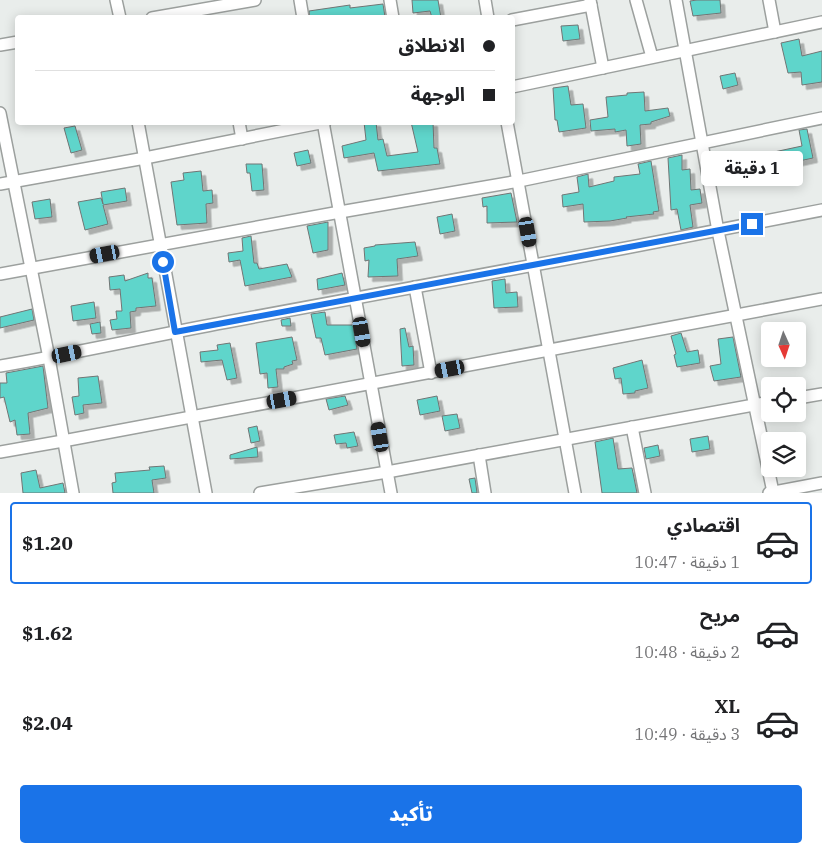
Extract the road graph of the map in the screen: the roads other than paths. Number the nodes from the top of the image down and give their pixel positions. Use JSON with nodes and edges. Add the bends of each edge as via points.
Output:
{"nodes":[{"id":1,"x":116,"y":0,"type":"edge"},
{"id":2,"x":255,"y":0,"type":"edge"},
{"id":3,"x":300,"y":0,"type":"edge"},
{"id":4,"x":390,"y":0,"type":"edge"},
{"id":5,"x":485,"y":0,"type":"edge"},
{"id":6,"x":636,"y":0,"type":"edge"},
{"id":7,"x":676,"y":0,"type":"edge"},
{"id":8,"x":769,"y":0,"type":"edge"},
{"id":9,"x":590,"y":2,"type":"edge"},
{"id":10,"x":218,"y":12,"type":"edge"},
{"id":11,"x":119,"y":15,"type":"edge"},
{"id":12,"x":185,"y":15,"type":"edge"},
{"id":13,"x":302,"y":15,"type":"edge"},
{"id":14,"x":392,"y":15,"type":"edge"},
{"id":15,"x":488,"y":15,"type":"edge"},
{"id":16,"x":515,"y":19,"type":"edge"},
{"id":17,"x":822,"y":22,"type":"edge"},
{"id":18,"x":775,"y":32,"type":"junction"},
{"id":19,"x":15,"y":42,"type":"edge"},
{"id":20,"x":0,"y":45,"type":"edge"},
{"id":21,"x":685,"y":50,"type":"junction"},
{"id":22,"x":652,"y":57,"type":"junction"},
{"id":23,"x":603,"y":68,"type":"junction"},
{"id":24,"x":515,"y":86,"type":"edge"},
{"id":25,"x":0,"y":113,"type":"edge"},
{"id":26,"x":822,"y":118,"type":"edge"},
{"id":27,"x":139,"y":125,"type":"edge"},
{"id":28,"x":240,"y":125,"type":"edge"},
{"id":29,"x":314,"y":125,"type":"edge"},
{"id":30,"x":324,"y":125,"type":"edge"},
{"id":31,"x":508,"y":125,"type":"edge"},
{"id":32,"x":242,"y":139,"type":"junction"},
{"id":33,"x":703,"y":143,"type":"junction"},
{"id":34,"x":145,"y":158,"type":"junction"},
{"id":35,"x":14,"y":181,"type":"junction"},
{"id":36,"x":519,"y":181,"type":"junction"},
{"id":37,"x":0,"y":184,"type":"edge"},
{"id":38,"x":822,"y":210,"type":"edge"},
{"id":39,"x":340,"y":212,"type":"junction"},
{"id":40,"x":718,"y":231,"type":"junction"},
{"id":41,"x":160,"y":244,"type":"junction"},
{"id":42,"x":534,"y":266,"type":"junction"},
{"id":43,"x":31,"y":268,"type":"junction"},
{"id":44,"x":0,"y":274,"type":"edge"},
{"id":45,"x":415,"y":288,"type":"junction"},
{"id":46,"x":356,"y":298,"type":"junction"},
{"id":47,"x":822,"y":299,"type":"edge"},
{"id":48,"x":735,"y":316,"type":"junction"},
{"id":49,"x":175,"y":332,"type":"junction"},
{"id":50,"x":548,"y":350,"type":"junction"},
{"id":51,"x":49,"y":358,"type":"junction"},
{"id":52,"x":0,"y":366,"type":"edge"},
{"id":53,"x":431,"y":373,"type":"junction"},
{"id":54,"x":371,"y":384,"type":"junction"},
{"id":55,"x":822,"y":394,"type":"edge"},
{"id":56,"x":806,"y":397,"type":"edge"},
{"id":57,"x":761,"y":404,"type":"edge"},
{"id":58,"x":754,"y":405,"type":"junction"},
{"id":59,"x":192,"y":416,"type":"junction"},
{"id":60,"x":632,"y":427,"type":"junction"},
{"id":61,"x":566,"y":439,"type":"junction"},
{"id":62,"x":63,"y":441,"type":"junction"},
{"id":63,"x":0,"y":452,"type":"edge"},
{"id":64,"x":479,"y":455,"type":"junction"},
{"id":65,"x":387,"y":472,"type":"junction"},
{"id":66,"x":822,"y":483,"type":"edge"},
{"id":67,"x":811,"y":489,"type":"edge"},
{"id":68,"x":73,"y":493,"type":"edge"},
{"id":69,"x":206,"y":493,"type":"edge"},
{"id":70,"x":260,"y":493,"type":"edge"},
{"id":71,"x":391,"y":493,"type":"edge"},
{"id":72,"x":484,"y":493,"type":"edge"},
{"id":73,"x":575,"y":493,"type":"edge"},
{"id":74,"x":645,"y":493,"type":"edge"},
{"id":75,"x":771,"y":493,"type":"edge"}],
"edges":[{"from":1,"to":11,"type":"street"},
{"from":2,"to":10,"type":"street"},
{"from":3,"to":13,"type":"street"},
{"from":4,"to":14,"type":"street"},
{"from":5,"to":15,"type":"street"},
{"from":6,"to":22,"type":"street"},
{"from":7,"to":21,"type":"street"},
{"from":8,"to":18,"type":"street"},
{"from":9,"to":16,"type":"street"},
{"from":9,"to":23,"type":"street"},
{"from":10,"to":12,"type":"street"},
{"from":17,"to":18,"type":"street"},
{"from":18,"to":21,"type":"street"},
{"from":19,"to":20,"type":"street"},
{"from":21,"to":22,"type":"street"},
{"from":21,"to":33,"type":"street"},
{"from":22,"to":23,"type":"street"},
{"from":23,"to":24,"type":"street"},
{"from":25,"to":35,"type":"street"},
{"from":26,"to":33,"type":"street"},
{"from":27,"to":34,"type":"street"},
{"from":28,"to":32,"type":"street"},
{"from":29,"to":32,"type":"street"},
{"from":30,"to":39,"type":"street"},
{"from":31,"to":36,"type":"street"},
{"from":32,"to":34,"type":"street"},
{"from":33,"to":36,"type":"street"},
{"from":33,"to":40,"type":"street"},
{"from":34,"to":35,"type":"street"},
{"from":34,"to":41,"type":"street"},
{"from":35,"to":37,"type":"street"},
{"from":35,"to":43,"type":"street"},
{"from":36,"to":39,"type":"street"},
{"from":36,"to":42,"type":"street"},
{"from":38,"to":40,"type":"street"},
{"from":39,"to":41,"type":"street"},
{"from":39,"to":46,"type":"street"},
{"from":40,"to":42,"type":"street"},
{"from":40,"to":48,"type":"street"},
{"from":41,"to":43,"type":"street"},
{"from":41,"to":49,"type":"street"},
{"from":42,"to":45,"type":"street"},
{"from":42,"to":50,"type":"street"},
{"from":43,"to":44,"type":"street"},
{"from":43,"to":51,"type":"street"},
{"from":45,"to":46,"type":"street"},
{"from":45,"to":53,"type":"street"},
{"from":46,"to":49,"type":"street"},
{"from":46,"to":54,"type":"street"},
{"from":47,"to":48,"type":"street"},
{"from":48,"to":50,"type":"street"},
{"from":48,"to":58,"type":"street"},
{"from":49,"to":51,"type":"street"},
{"from":49,"to":59,"type":"street"},
{"from":50,"to":53,"type":"street"},
{"from":50,"to":61,"type":"street"},
{"from":51,"to":52,"type":"street"},
{"from":51,"to":62,"type":"street"},
{"from":53,"to":54,"type":"street"},
{"from":54,"to":59,"type":"street"},
{"from":54,"to":65,"type":"street"},
{"from":55,"to":56,"type":"street"},
{"from":57,"to":58,"type":"street"},
{"from":58,"to":60,"type":"street"},
{"from":58,"to":75,"type":"street"},
{"from":59,"to":62,"type":"street"},
{"from":59,"to":69,"type":"street"},
{"from":60,"to":61,"type":"street"},
{"from":60,"to":74,"type":"street"},
{"from":61,"to":64,"type":"street"},
{"from":61,"to":73,"type":"street"},
{"from":62,"to":63,"type":"street"},
{"from":62,"to":68,"type":"street"},
{"from":64,"to":65,"type":"street"},
{"from":64,"to":72,"type":"street"},
{"from":65,"to":70,"type":"street"},
{"from":65,"to":71,"type":"street"},
{"from":66,"to":67,"type":"street"},
{"from":67,"to":75,"type":"street"}]}
